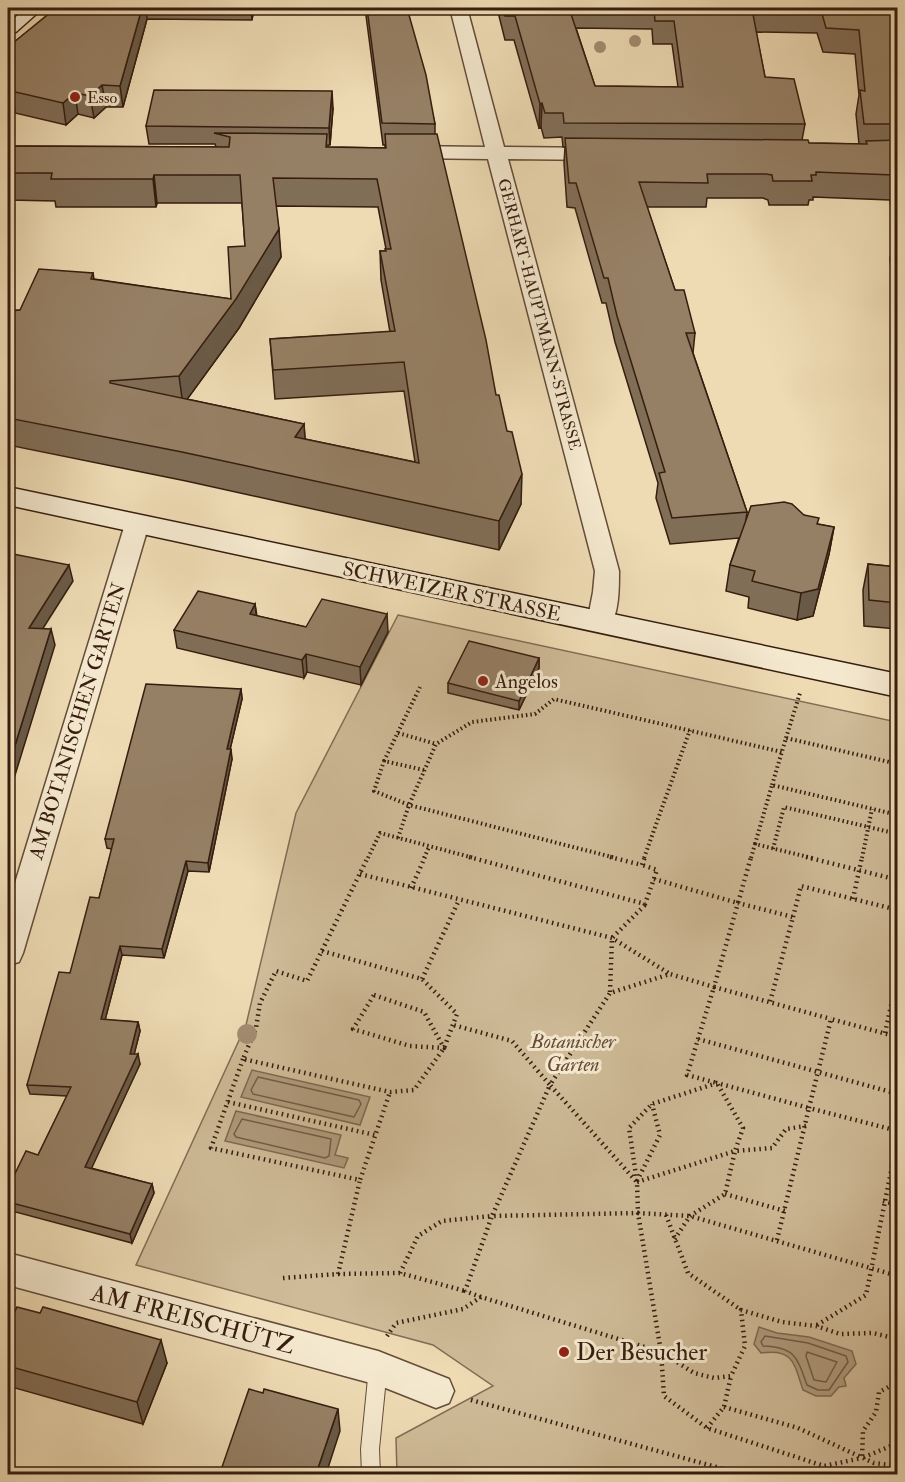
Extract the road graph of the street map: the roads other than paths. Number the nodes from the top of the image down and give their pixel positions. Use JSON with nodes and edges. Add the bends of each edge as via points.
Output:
{"nodes":[{"id":1,"x":32,"y":8,"type":"edge"},
{"id":2,"x":458,"y":8,"type":"edge"},
{"id":3,"x":8,"y":27,"type":"edge"},
{"id":4,"x":387,"y":152,"type":"edge"},
{"id":5,"x":496,"y":153,"type":"junction"},
{"id":6,"x":623,"y":154,"type":"edge"},
{"id":7,"x":8,"y":496,"type":"edge"},
{"id":8,"x":137,"y":524,"type":"junction"},
{"id":9,"x":600,"y":623,"type":"junction"},
{"id":10,"x":897,"y":686,"type":"edge"},
{"id":11,"x":8,"y":953,"type":"edge"},
{"id":12,"x":8,"y":1269,"type":"edge"},
{"id":13,"x":378,"y":1368,"type":"junction"},
{"id":14,"x":436,"y":1390,"type":"road end"},
{"id":15,"x":371,"y":1474,"type":"edge"}],
"edges":[{"from":1,"to":3,"type":"main road"},
{"from":2,"to":5,"type":"street","name":"GERHART-HAUPTMANN-STRASSE"},
{"from":4,"to":5,"type":"street"},
{"from":5,"to":6,"type":"street"},
{"from":5,"to":9,"type":"street","name":"GERHART-HAUPTMANN-STRASSE","via":[[607,571]]},
{"from":7,"to":8,"type":"main road","name":"SCHWEIZER STRASSE"},
{"from":8,"to":9,"type":"main road","name":"SCHWEIZER STRASSE"},
{"from":8,"to":11,"type":"street","name":"AM BOTANISCHEN GARTEN"},
{"from":9,"to":10,"type":"main road","name":"SCHWEIZER STRASSE"},
{"from":12,"to":13,"type":"street","name":"AM FREISCHÜTZ"},
{"from":13,"to":14,"type":"street","name":"AM FREISCHÜTZ"},
{"from":13,"to":15,"type":"lane"}]}
